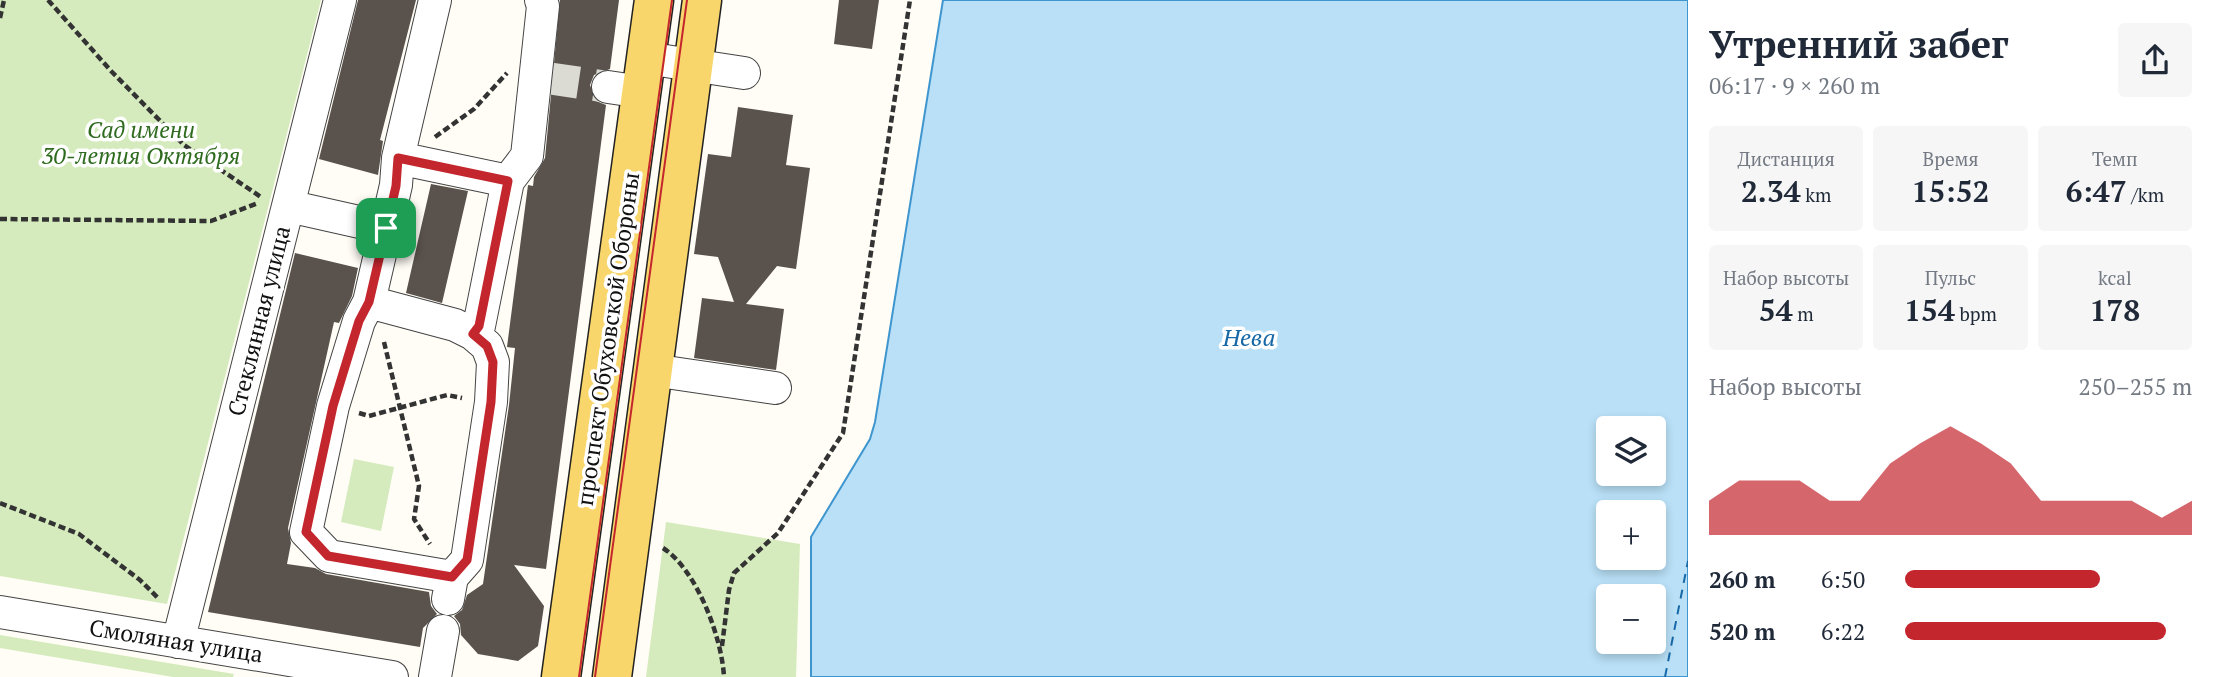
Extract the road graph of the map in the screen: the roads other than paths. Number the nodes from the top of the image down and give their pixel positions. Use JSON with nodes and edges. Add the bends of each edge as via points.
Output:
{"nodes":[{"id":1,"x":340,"y":0,"type":"edge"},
{"id":2,"x":435,"y":0,"type":"edge"},
{"id":3,"x":541,"y":0,"type":"edge"},
{"id":4,"x":654,"y":0,"type":"edge"},
{"id":5,"x":702,"y":0,"type":"edge"},
{"id":6,"x":692,"y":65,"type":"junction"},
{"id":7,"x":744,"y":73,"type":"dead end"},
{"id":8,"x":632,"y":79,"type":"junction"},
{"id":9,"x":398,"y":158,"type":"junction"},
{"id":10,"x":508,"y":181,"type":"junction"},
{"id":11,"x":288,"y":206,"type":"junction"},
{"id":12,"x":386,"y":228,"type":"junction"},
{"id":13,"x":369,"y":302,"type":"junction"},
{"id":14,"x":473,"y":334,"type":"junction"},
{"id":15,"x":652,"y":370,"type":"junction"},
{"id":16,"x":775,"y":388,"type":"dead end"},
{"id":17,"x":0,"y":612,"type":"edge"},
{"id":18,"x":443,"y":631,"type":"dead end"},
{"id":19,"x":178,"y":642,"type":"junction"},
{"id":20,"x":333,"y":672,"type":"edge"},
{"id":21,"x":393,"y":677,"type":"edge"},
{"id":22,"x":435,"y":677,"type":"edge"},
{"id":23,"x":561,"y":677,"type":"edge"},
{"id":24,"x":612,"y":677,"type":"edge"}],
"edges":[{"from":1,"to":11,"type":"street","name":"Стеклянная улица"},
{"from":2,"to":9,"type":"street"},
{"from":3,"to":10,"type":"street","via":[[541,77],[527,156]]},
{"from":4,"to":8,"type":"main road","name":"проспект Обуховской Обороны"},
{"from":5,"to":6,"type":"main road","name":"проспект Обуховской Обороны"},
{"from":6,"to":7,"type":"street"},
{"from":6,"to":8,"type":"street"},
{"from":6,"to":15,"type":"main road","name":"проспект Обуховской Обороны"},
{"from":8,"to":23,"type":"main road","name":"проспект Обуховской Обороны"},
{"from":9,"to":10,"type":"street"},
{"from":9,"to":12,"type":"street"},
{"from":10,"to":14,"type":"street","via":[[479,326]]},
{"from":11,"to":12,"type":"street"},
{"from":11,"to":19,"type":"street","name":"Стеклянная улица"},
{"from":12,"to":13,"type":"street"},
{"from":13,"to":14,"type":"street"},
{"from":13,"to":14,"type":"street","via":[[333,406],[306,532],[328,556],[450,588],[467,560],[491,402],[493,362],[487,346]]},
{"from":15,"to":16,"type":"street"},
{"from":15,"to":24,"type":"main road","name":"проспект Обуховской Обороны"},
{"from":17,"to":19,"type":"street","name":"Смоляная улица"},
{"from":18,"to":22,"type":"street"},
{"from":19,"to":20,"type":"street","name":"Смоляная улица"},
{"from":20,"to":21,"type":"street","name":"Смоляная улица"}]}
